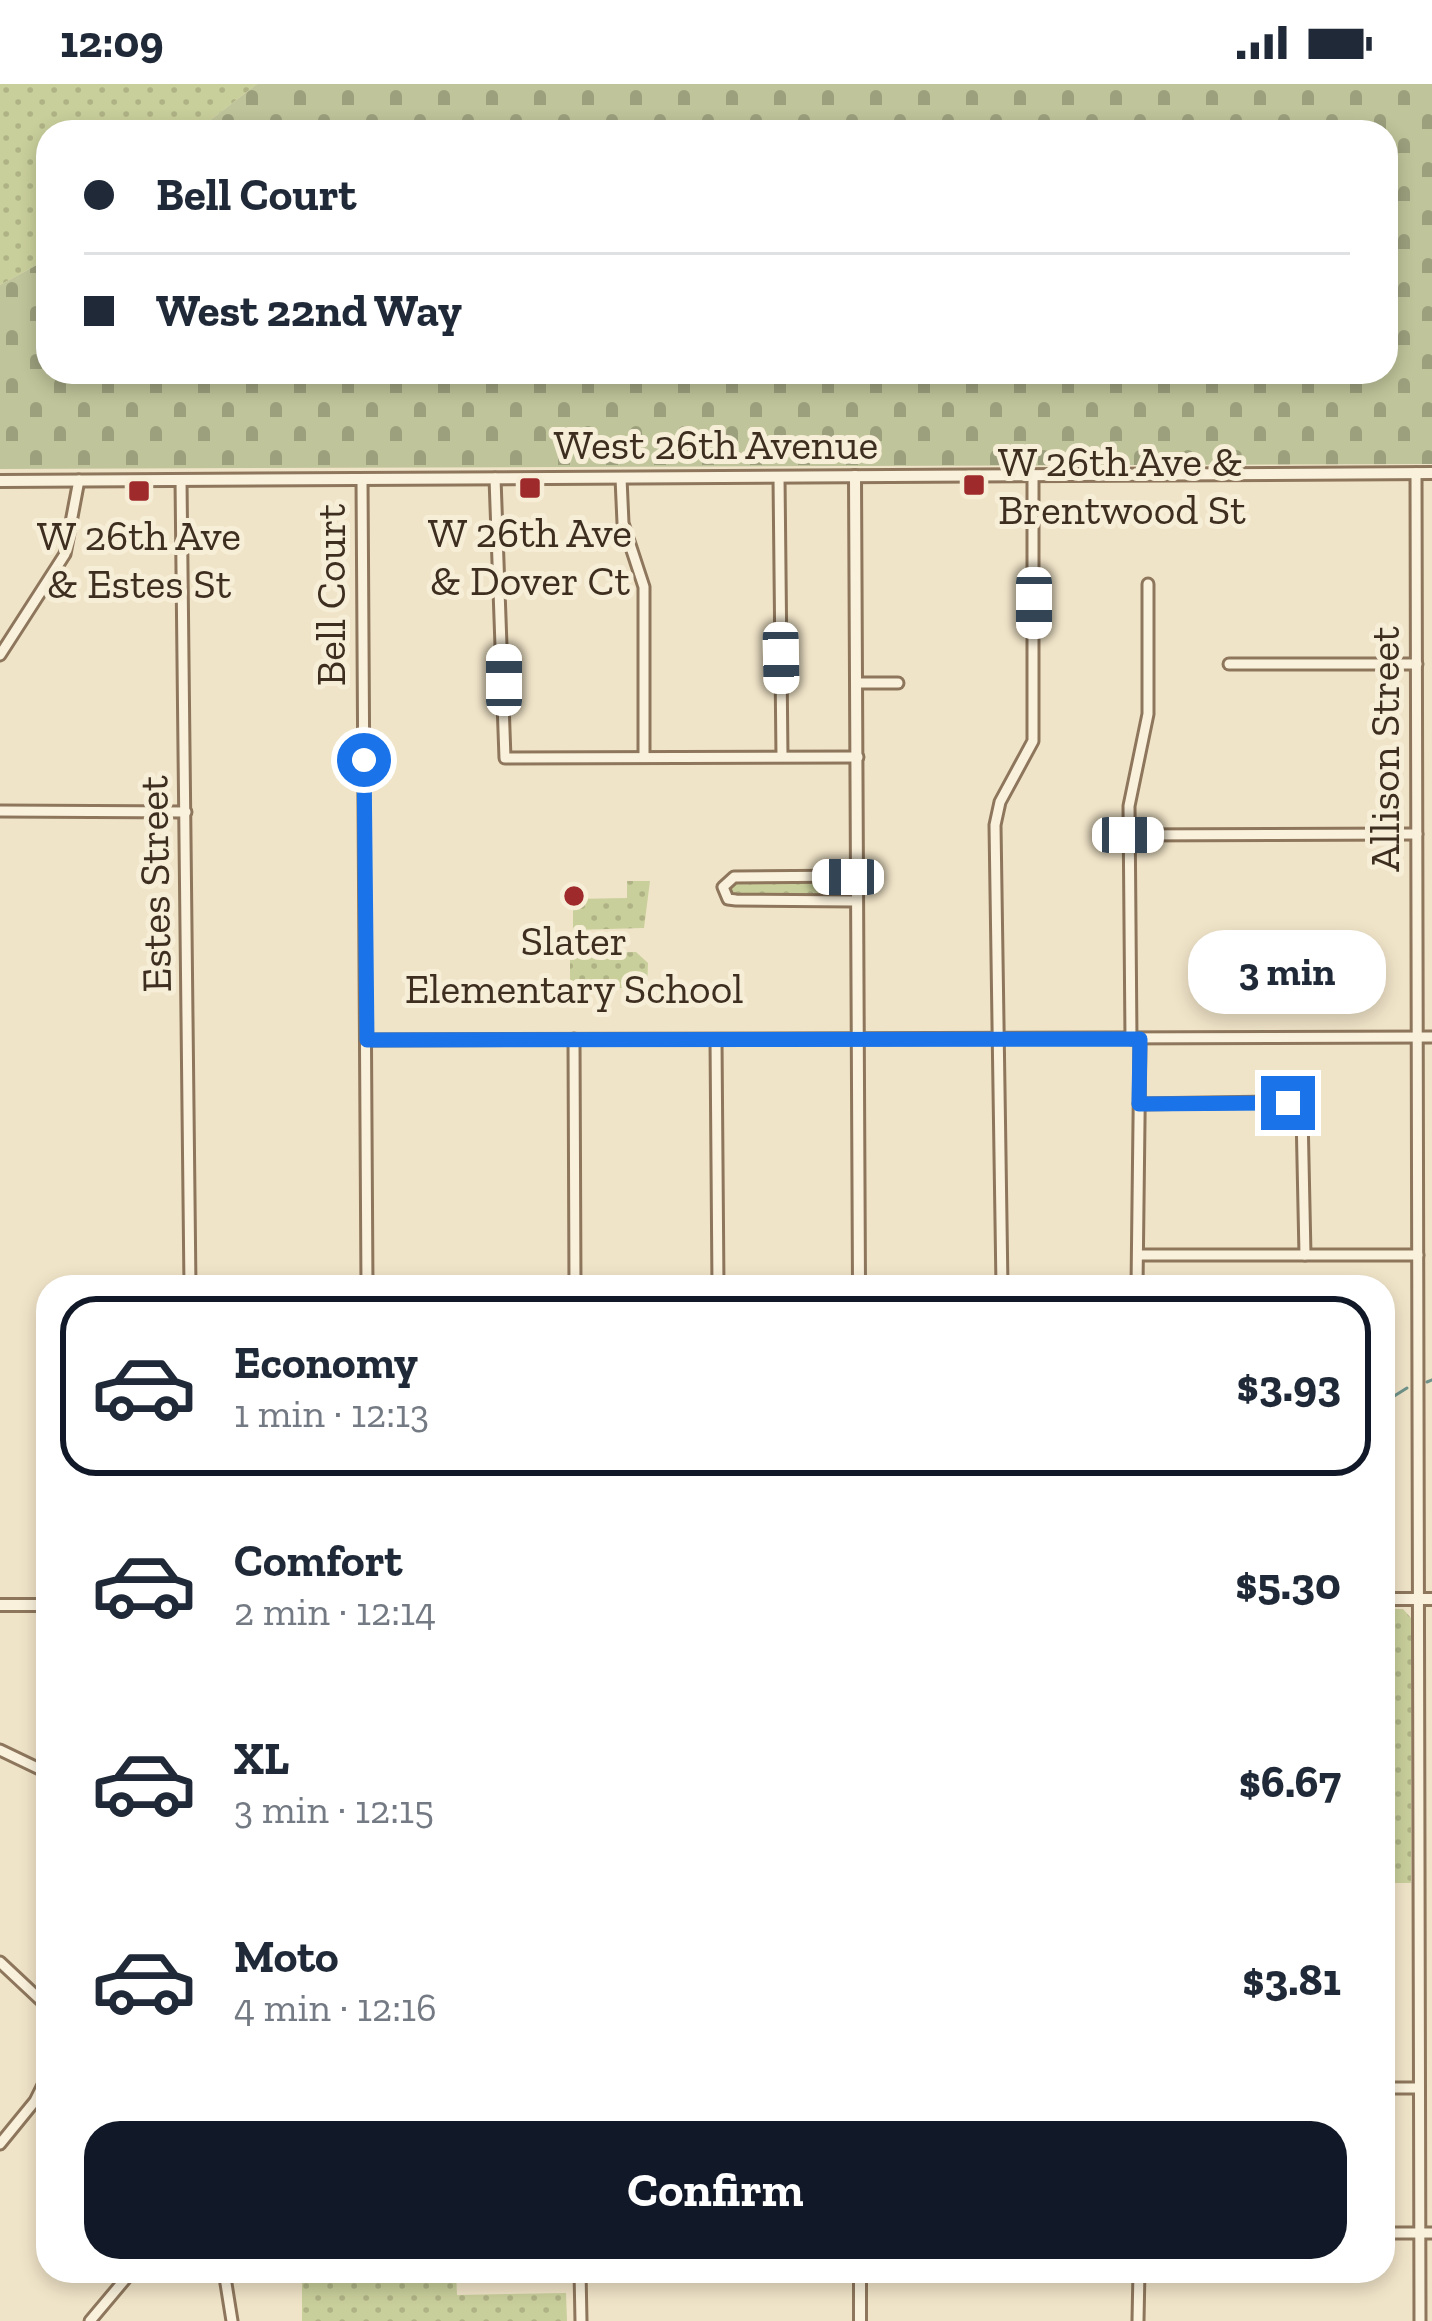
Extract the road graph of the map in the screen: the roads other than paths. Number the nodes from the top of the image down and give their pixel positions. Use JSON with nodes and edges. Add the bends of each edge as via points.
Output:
{"nodes":[{"id":1,"x":1416,"y":473,"type":"junction"},
{"id":2,"x":1432,"y":473,"type":"edge"},
{"id":3,"x":856,"y":476,"type":"junction"},
{"id":4,"x":1033,"y":476,"type":"junction"},
{"id":5,"x":778,"y":477,"type":"junction"},
{"id":6,"x":495,"y":478,"type":"junction"},
{"id":7,"x":621,"y":478,"type":"junction"},
{"id":8,"x":362,"y":479,"type":"junction"},
{"id":9,"x":181,"y":480,"type":"junction"},
{"id":10,"x":0,"y":481,"type":"edge"},
{"id":11,"x":79,"y":481,"type":"junction"},
{"id":12,"x":1148,"y":584,"type":"dead end"},
{"id":13,"x":0,"y":655,"type":"edge"},
{"id":14,"x":1229,"y":664,"type":"dead end"},
{"id":15,"x":1417,"y":664,"type":"junction"},
{"id":16,"x":859,"y":683,"type":"junction"},
{"id":17,"x":898,"y":683,"type":"dead end"},
{"id":18,"x":782,"y":756,"type":"junction"},
{"id":19,"x":644,"y":757,"type":"junction"},
{"id":20,"x":859,"y":757,"type":"junction"},
{"id":21,"x":0,"y":811,"type":"edge"},
{"id":22,"x":186,"y":812,"type":"junction"},
{"id":23,"x":1418,"y":834,"type":"junction"},
{"id":24,"x":1128,"y":835,"type":"junction"},
{"id":25,"x":856,"y":875,"type":"junction"},
{"id":26,"x":856,"y":901,"type":"junction"},
{"id":27,"x":1432,"y":909,"type":"edge"},
{"id":28,"x":1418,"y":910,"type":"junction"},
{"id":29,"x":1417,"y":1037,"type":"junction"},
{"id":30,"x":1432,"y":1037,"type":"edge"},
{"id":31,"x":1001,"y":1038,"type":"junction"},
{"id":32,"x":574,"y":1039,"type":"junction"},
{"id":33,"x":1136,"y":1039,"type":"junction"},
{"id":34,"x":367,"y":1040,"type":"junction"},
{"id":35,"x":716,"y":1040,"type":"junction"},
{"id":36,"x":856,"y":1040,"type":"junction"},
{"id":37,"x":1139,"y":1104,"type":"junction"},
{"id":38,"x":1138,"y":1255,"type":"junction"},
{"id":39,"x":1305,"y":1255,"type":"junction"},
{"id":40,"x":1418,"y":1255,"type":"junction"},
{"id":41,"x":190,"y":1275,"type":"edge"},
{"id":42,"x":367,"y":1275,"type":"edge"},
{"id":43,"x":574,"y":1275,"type":"edge"},
{"id":44,"x":718,"y":1275,"type":"edge"},
{"id":45,"x":859,"y":1275,"type":"edge"},
{"id":46,"x":1002,"y":1275,"type":"edge"},
{"id":47,"x":1137,"y":1275,"type":"edge"},
{"id":48,"x":1432,"y":1299,"type":"edge"},
{"id":49,"x":1419,"y":1304,"type":"junction"},
{"id":50,"x":1432,"y":1473,"type":"edge"},
{"id":51,"x":1420,"y":1480,"type":"junction"},
{"id":52,"x":1395,"y":1599,"type":"edge"},
{"id":53,"x":1426,"y":1599,"type":"edge"},
{"id":54,"x":0,"y":1605,"type":"edge"},
{"id":55,"x":36,"y":1605,"type":"edge"},
{"id":56,"x":0,"y":1750,"type":"edge"},
{"id":57,"x":36,"y":1767,"type":"edge"},
{"id":58,"x":1427,"y":1883,"type":"edge"},
{"id":59,"x":0,"y":1962,"type":"edge"},
{"id":60,"x":36,"y":1996,"type":"edge"},
{"id":61,"x":1395,"y":2088,"type":"edge"},
{"id":62,"x":1419,"y":2088,"type":"junction"},
{"id":63,"x":36,"y":2100,"type":"edge"},
{"id":64,"x":0,"y":2144,"type":"edge"},
{"id":65,"x":1395,"y":2233,"type":"edge"},
{"id":66,"x":1426,"y":2233,"type":"edge"},
{"id":67,"x":122,"y":2283,"type":"edge"},
{"id":68,"x":226,"y":2283,"type":"edge"},
{"id":69,"x":580,"y":2283,"type":"edge"},
{"id":70,"x":860,"y":2283,"type":"edge"},
{"id":71,"x":1139,"y":2283,"type":"edge"},
{"id":72,"x":91,"y":2321,"type":"edge"},
{"id":73,"x":232,"y":2321,"type":"edge"},
{"id":74,"x":581,"y":2321,"type":"edge"},
{"id":75,"x":860,"y":2321,"type":"edge"},
{"id":76,"x":1138,"y":2321,"type":"edge"},
{"id":77,"x":1420,"y":2321,"type":"edge"}],
"edges":[{"from":1,"to":2,"type":"street","name":"West 26th Avenue"},
{"from":1,"to":4,"type":"street","name":"West 26th Avenue"},
{"from":1,"to":15,"type":"street","name":"Allison Street"},
{"from":3,"to":4,"type":"street","name":"West 26th Avenue"},
{"from":3,"to":5,"type":"street","name":"West 26th Avenue"},
{"from":3,"to":16,"type":"street"},
{"from":4,"to":31,"type":"street","via":[[1034,741],[995,825]]},
{"from":5,"to":7,"type":"street","name":"West 26th Avenue"},
{"from":5,"to":18,"type":"street"},
{"from":6,"to":7,"type":"street","name":"West 26th Avenue"},
{"from":6,"to":8,"type":"street","name":"West 26th Avenue"},
{"from":6,"to":19,"type":"street","via":[[505,758]]},
{"from":7,"to":19,"type":"street","via":[[623,523],[644,579]]},
{"from":8,"to":9,"type":"street","name":"West 26th Avenue"},
{"from":8,"to":34,"type":"street","name":"Bell Court"},
{"from":9,"to":11,"type":"street","name":"West 26th Avenue"},
{"from":9,"to":22,"type":"street","name":"Estes Street"},
{"from":10,"to":11,"type":"street","name":"West 26th Avenue"},
{"from":11,"to":13,"type":"street","via":[[64,554]]},
{"from":12,"to":24,"type":"street","via":[[1148,714]]},
{"from":14,"to":15,"type":"street"},
{"from":15,"to":23,"type":"street","name":"Allison Street"},
{"from":16,"to":17,"type":"street"},
{"from":16,"to":20,"type":"street"},
{"from":18,"to":19,"type":"street"},
{"from":18,"to":20,"type":"street"},
{"from":20,"to":25,"type":"street"},
{"from":21,"to":22,"type":"street"},
{"from":22,"to":41,"type":"street","name":"Estes Street"},
{"from":23,"to":24,"type":"street"},
{"from":23,"to":28,"type":"street","name":"Allison Street"},
{"from":24,"to":33,"type":"street"},
{"from":25,"to":26,"type":"street"},
{"from":25,"to":26,"type":"street","via":[[734,877],[723,887],[736,900]]},
{"from":26,"to":36,"type":"street"},
{"from":27,"to":28,"type":"street"},
{"from":28,"to":29,"type":"street","name":"Allison Street"},
{"from":29,"to":30,"type":"street"},
{"from":29,"to":33,"type":"street"},
{"from":29,"to":40,"type":"street","name":"Allison Street"},
{"from":31,"to":33,"type":"street"},
{"from":31,"to":36,"type":"street"},
{"from":31,"to":46,"type":"street"},
{"from":32,"to":34,"type":"street"},
{"from":32,"to":35,"type":"street"},
{"from":32,"to":43,"type":"street"},
{"from":33,"to":37,"type":"street"},
{"from":34,"to":42,"type":"street","name":"Bell Court"},
{"from":35,"to":36,"type":"street"},
{"from":35,"to":44,"type":"street"},
{"from":36,"to":45,"type":"street"},
{"from":37,"to":38,"type":"street"},
{"from":37,"to":39,"type":"street","via":[[1288,1103],[1304,1121]]},
{"from":38,"to":39,"type":"street"},
{"from":38,"to":47,"type":"street"},
{"from":39,"to":40,"type":"street"},
{"from":40,"to":49,"type":"street","name":"Allison Street"},
{"from":48,"to":49,"type":"street"},
{"from":49,"to":51,"type":"street","name":"Allison Street"},
{"from":50,"to":51,"type":"street"},
{"from":51,"to":53,"type":"street","name":"Allison Street"},
{"from":52,"to":53,"type":"street"},
{"from":53,"to":58,"type":"street","name":"Allison Street"},
{"from":54,"to":55,"type":"street"},
{"from":56,"to":57,"type":"street"},
{"from":58,"to":62,"type":"street","name":"Allison Street"},
{"from":59,"to":60,"type":"street"},
{"from":61,"to":62,"type":"street"},
{"from":62,"to":66,"type":"street","name":"Allison Street"},
{"from":63,"to":64,"type":"street"},
{"from":65,"to":66,"type":"street"},
{"from":66,"to":77,"type":"street","name":"Allison Street"},
{"from":67,"to":72,"type":"street"},
{"from":68,"to":73,"type":"street"},
{"from":69,"to":74,"type":"street"},
{"from":70,"to":75,"type":"street"},
{"from":71,"to":76,"type":"street"}]}
